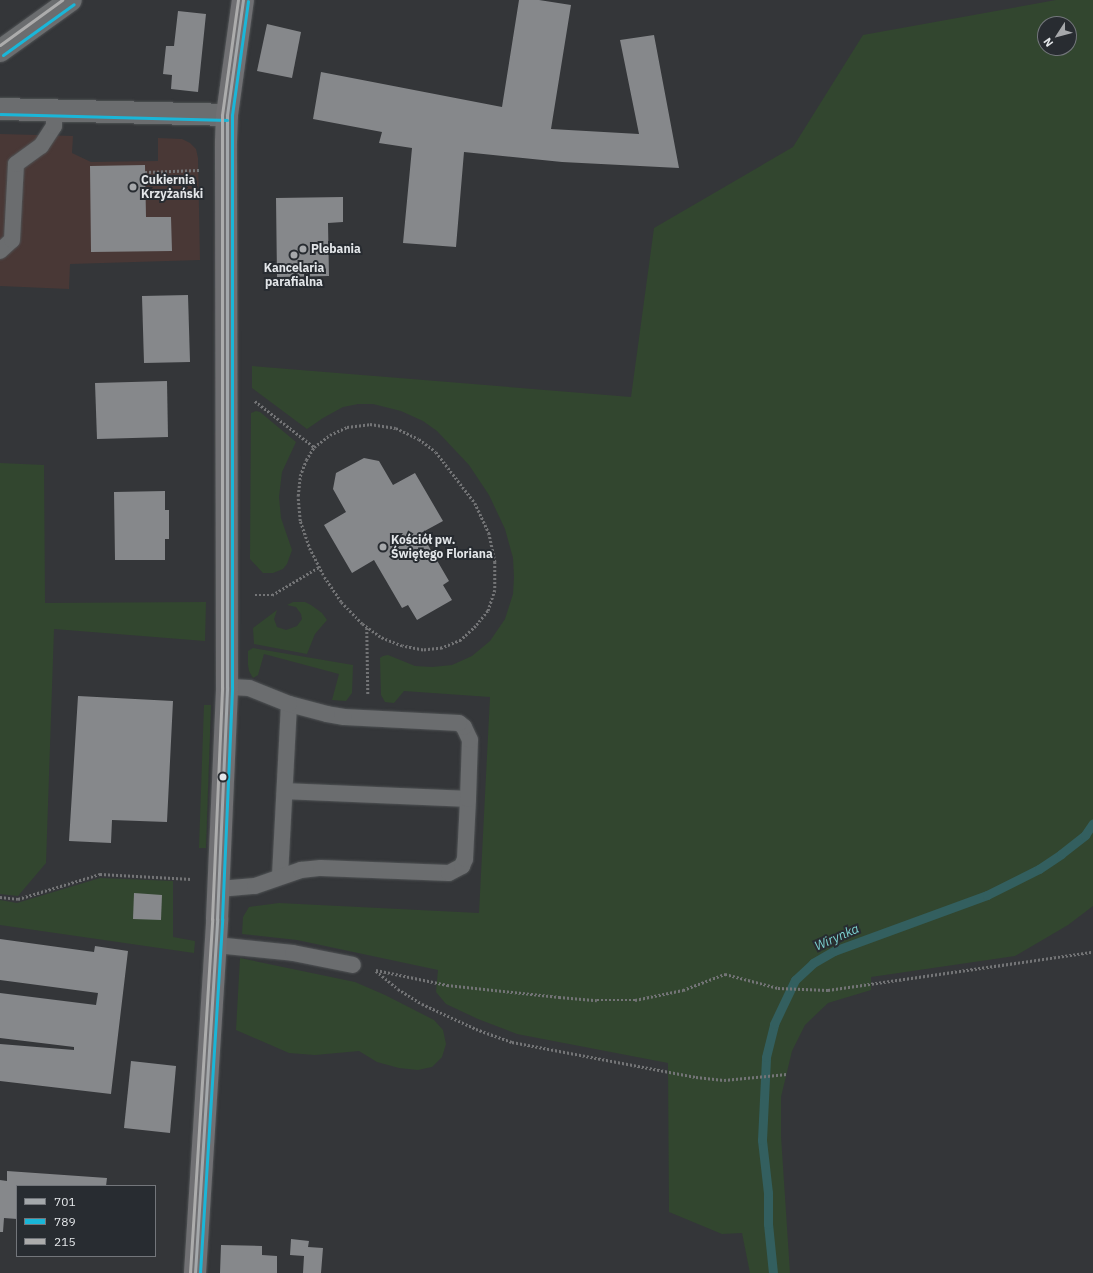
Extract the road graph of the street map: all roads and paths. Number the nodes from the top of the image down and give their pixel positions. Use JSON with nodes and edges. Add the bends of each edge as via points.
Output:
{"nodes":[{"id":1,"x":71,"y":0,"type":"edge"},
{"id":2,"x":243,"y":0,"type":"edge"},
{"id":3,"x":0,"y":51,"type":"edge"},
{"id":4,"x":0,"y":109,"type":"edge"},
{"id":5,"x":54,"y":111,"type":"junction"},
{"id":6,"x":227,"y":116,"type":"junction"},
{"id":7,"x":206,"y":170,"type":"dead end"},
{"id":8,"x":145,"y":172,"type":"dead end"},
{"id":9,"x":0,"y":251,"type":"edge"},
{"id":10,"x":250,"y":400,"type":"dead end"},
{"id":11,"x":314,"y":447,"type":"junction"},
{"id":12,"x":319,"y":567,"type":"junction"},
{"id":13,"x":251,"y":595,"type":"dead end"},
{"id":14,"x":367,"y":628,"type":"junction"},
{"id":15,"x":227,"y":687,"type":"junction"},
{"id":16,"x":289,"y":704,"type":"junction"},
{"id":17,"x":368,"y":718,"type":"junction"},
{"id":18,"x":285,"y":792,"type":"junction"},
{"id":19,"x":468,"y":799,"type":"junction"},
{"id":20,"x":280,"y":876,"type":"junction"},
{"id":21,"x":196,"y":879,"type":"dead end"},
{"id":22,"x":219,"y":889,"type":"junction"},
{"id":23,"x":0,"y":897,"type":"edge"},
{"id":24,"x":216,"y":945,"type":"junction"},
{"id":25,"x":1093,"y":952,"type":"edge"},
{"id":26,"x":353,"y":965,"type":"dead end"},
{"id":27,"x":787,"y":1074,"type":"dead end"},
{"id":28,"x":195,"y":1273,"type":"edge"}],
"edges":[{"from":1,"to":3,"type":"street"},
{"from":2,"to":6,"type":"street"},
{"from":4,"to":5,"type":"street"},
{"from":5,"to":6,"type":"street"},
{"from":5,"to":9,"type":"lane","via":[[54,126],[41,146],[16,164],[12,240]]},
{"from":6,"to":15,"type":"street"},
{"from":7,"to":8,"type":"path"},
{"from":10,"to":11,"type":"path","via":[[254,400]]},
{"from":11,"to":12,"type":"path","via":[[300,476],[298,496],[300,521]]},
{"from":11,"to":14,"type":"path","via":[[347,427],[370,424],[396,428],[419,439],[436,452],[456,476],[475,503],[489,533],[495,562],[495,590],[488,610],[461,640],[442,648],[423,650],[402,646],[380,637]]},
{"from":12,"to":13,"type":"path","via":[[272,595]]},
{"from":12,"to":14,"type":"path","via":[[341,602]]},
{"from":14,"to":17,"type":"path"},
{"from":15,"to":16,"type":"lane","via":[[249,688]]},
{"from":15,"to":22,"type":"street"},
{"from":16,"to":17,"type":"lane","via":[[327,714]]},
{"from":16,"to":18,"type":"lane"},
{"from":17,"to":19,"type":"lane","via":[[459,723],[464,727],[470,740]]},
{"from":18,"to":19,"type":"lane"},
{"from":18,"to":20,"type":"lane"},
{"from":19,"to":20,"type":"lane","via":[[465,859],[462,866],[456,870],[448,873],[321,868]]},
{"from":20,"to":22,"type":"lane","via":[[249,887]]},
{"from":21,"to":23,"type":"path","via":[[100,874],[18,899]]},
{"from":22,"to":24,"type":"street"},
{"from":24,"to":26,"type":"lane","via":[[293,953]]},
{"from":24,"to":28,"type":"street"},
{"from":25,"to":27,"type":"path","via":[[828,990],[778,988],[724,974],[684,990],[635,1000],[597,1000],[447,985],[375,970],[422,1004],[476,1029],[512,1042],[664,1072],[724,1080]]}]}
